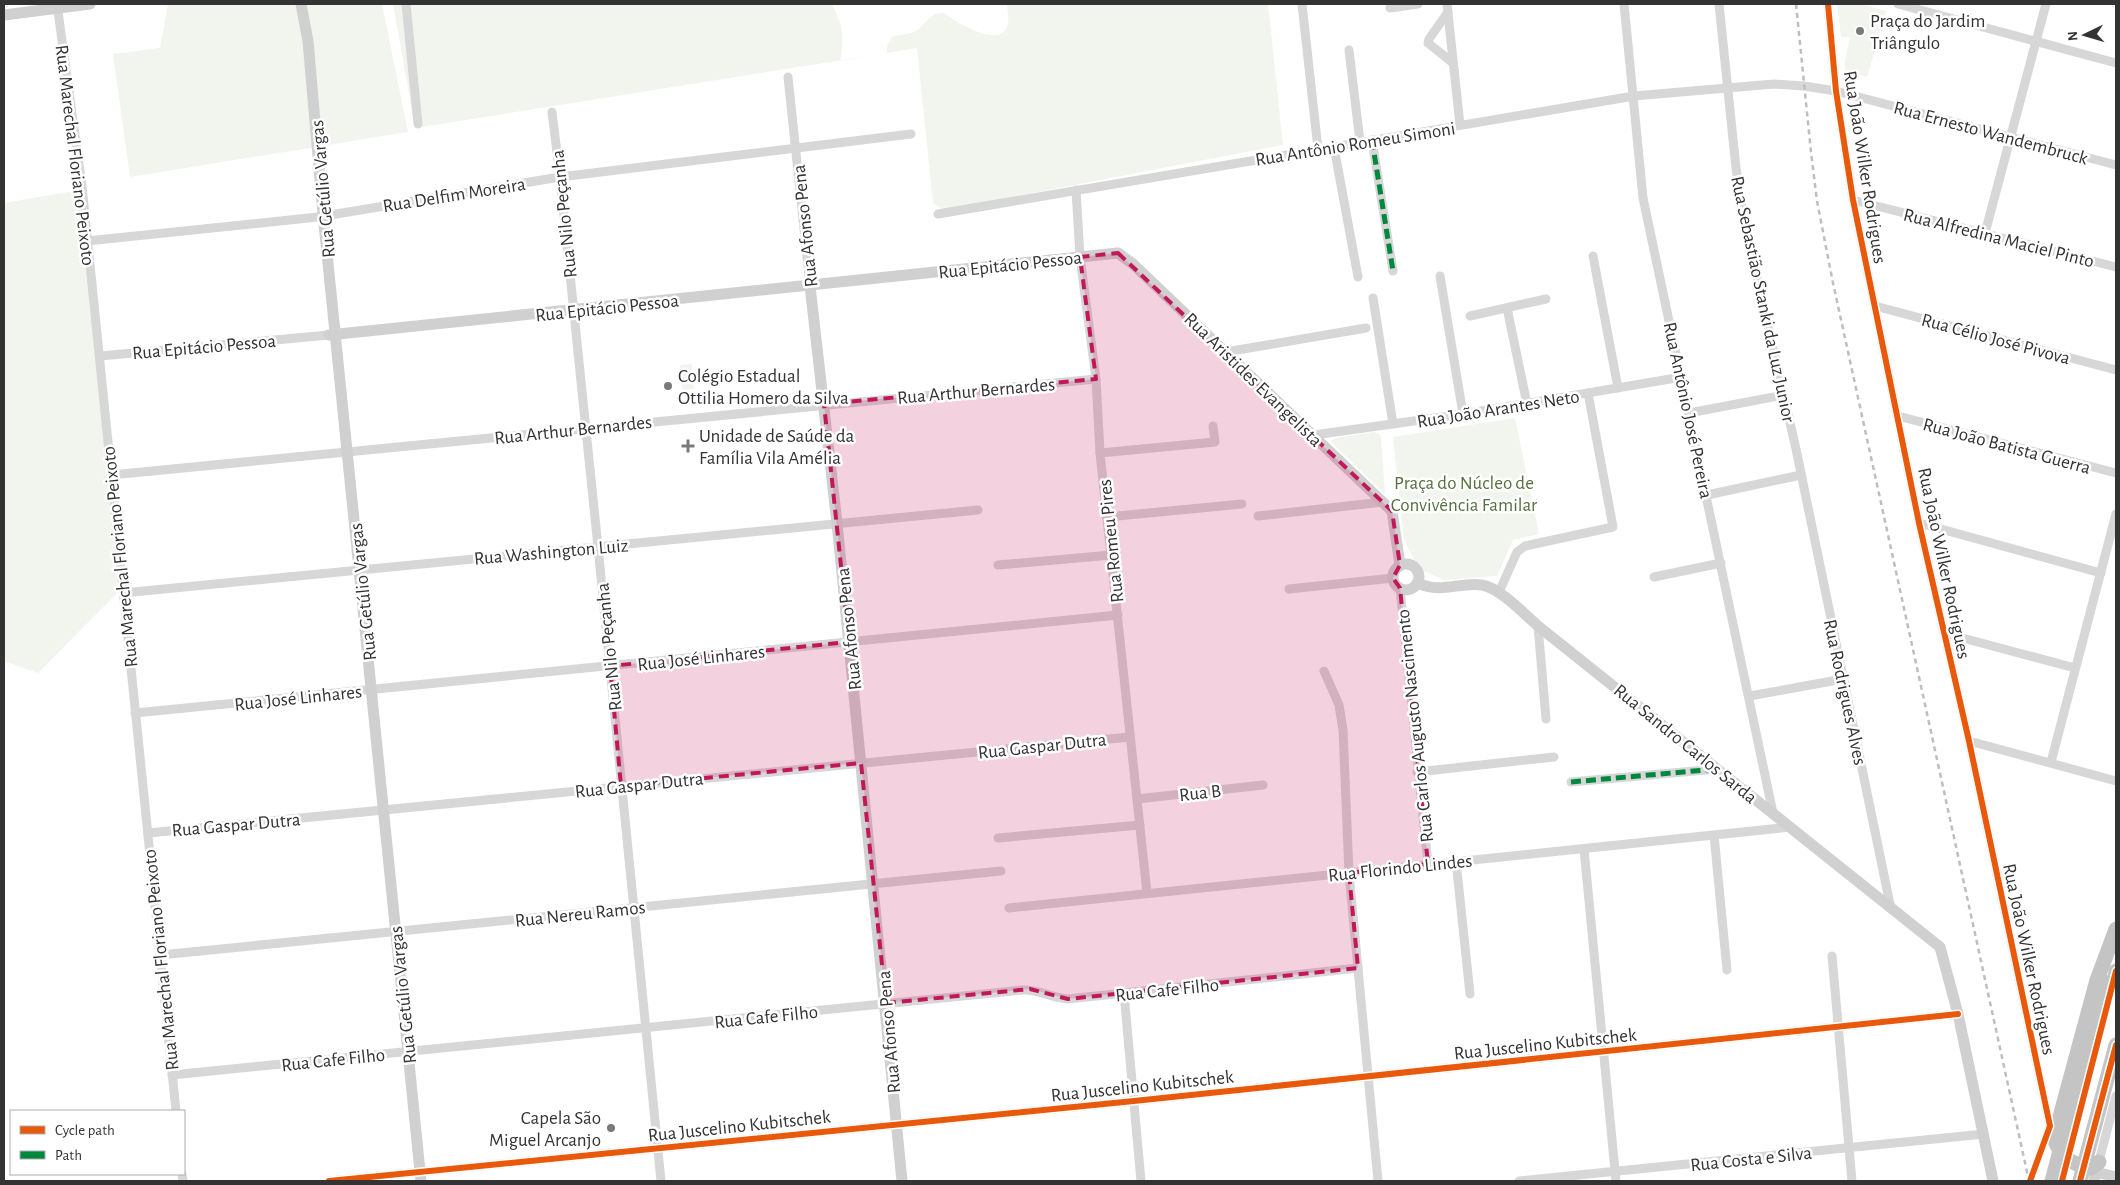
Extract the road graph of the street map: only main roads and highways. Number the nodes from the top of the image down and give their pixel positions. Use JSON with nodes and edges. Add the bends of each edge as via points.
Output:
{"nodes":[{"id":1,"x":2116,"y":929,"type":"edge"},
{"id":2,"x":2116,"y":943,"type":"edge"},
{"id":3,"x":2112,"y":979,"type":"edge"},
{"id":4,"x":2116,"y":1045,"type":"edge"},
{"id":5,"x":2096,"y":1172,"type":"edge"},
{"id":6,"x":2052,"y":1181,"type":"edge"},
{"id":7,"x":2062,"y":1181,"type":"edge"},
{"id":8,"x":2080,"y":1181,"type":"edge"}],
"edges":[{"from":1,"to":5,"type":"highway","via":[[2097,980],[2054,1139],[2068,1162]]},
{"from":2,"to":3,"type":"highway"},
{"from":3,"to":6,"type":"highway","bridge":true},
{"from":3,"to":7,"type":"highway"},
{"from":4,"to":8,"type":"highway","bridge":true}]}
